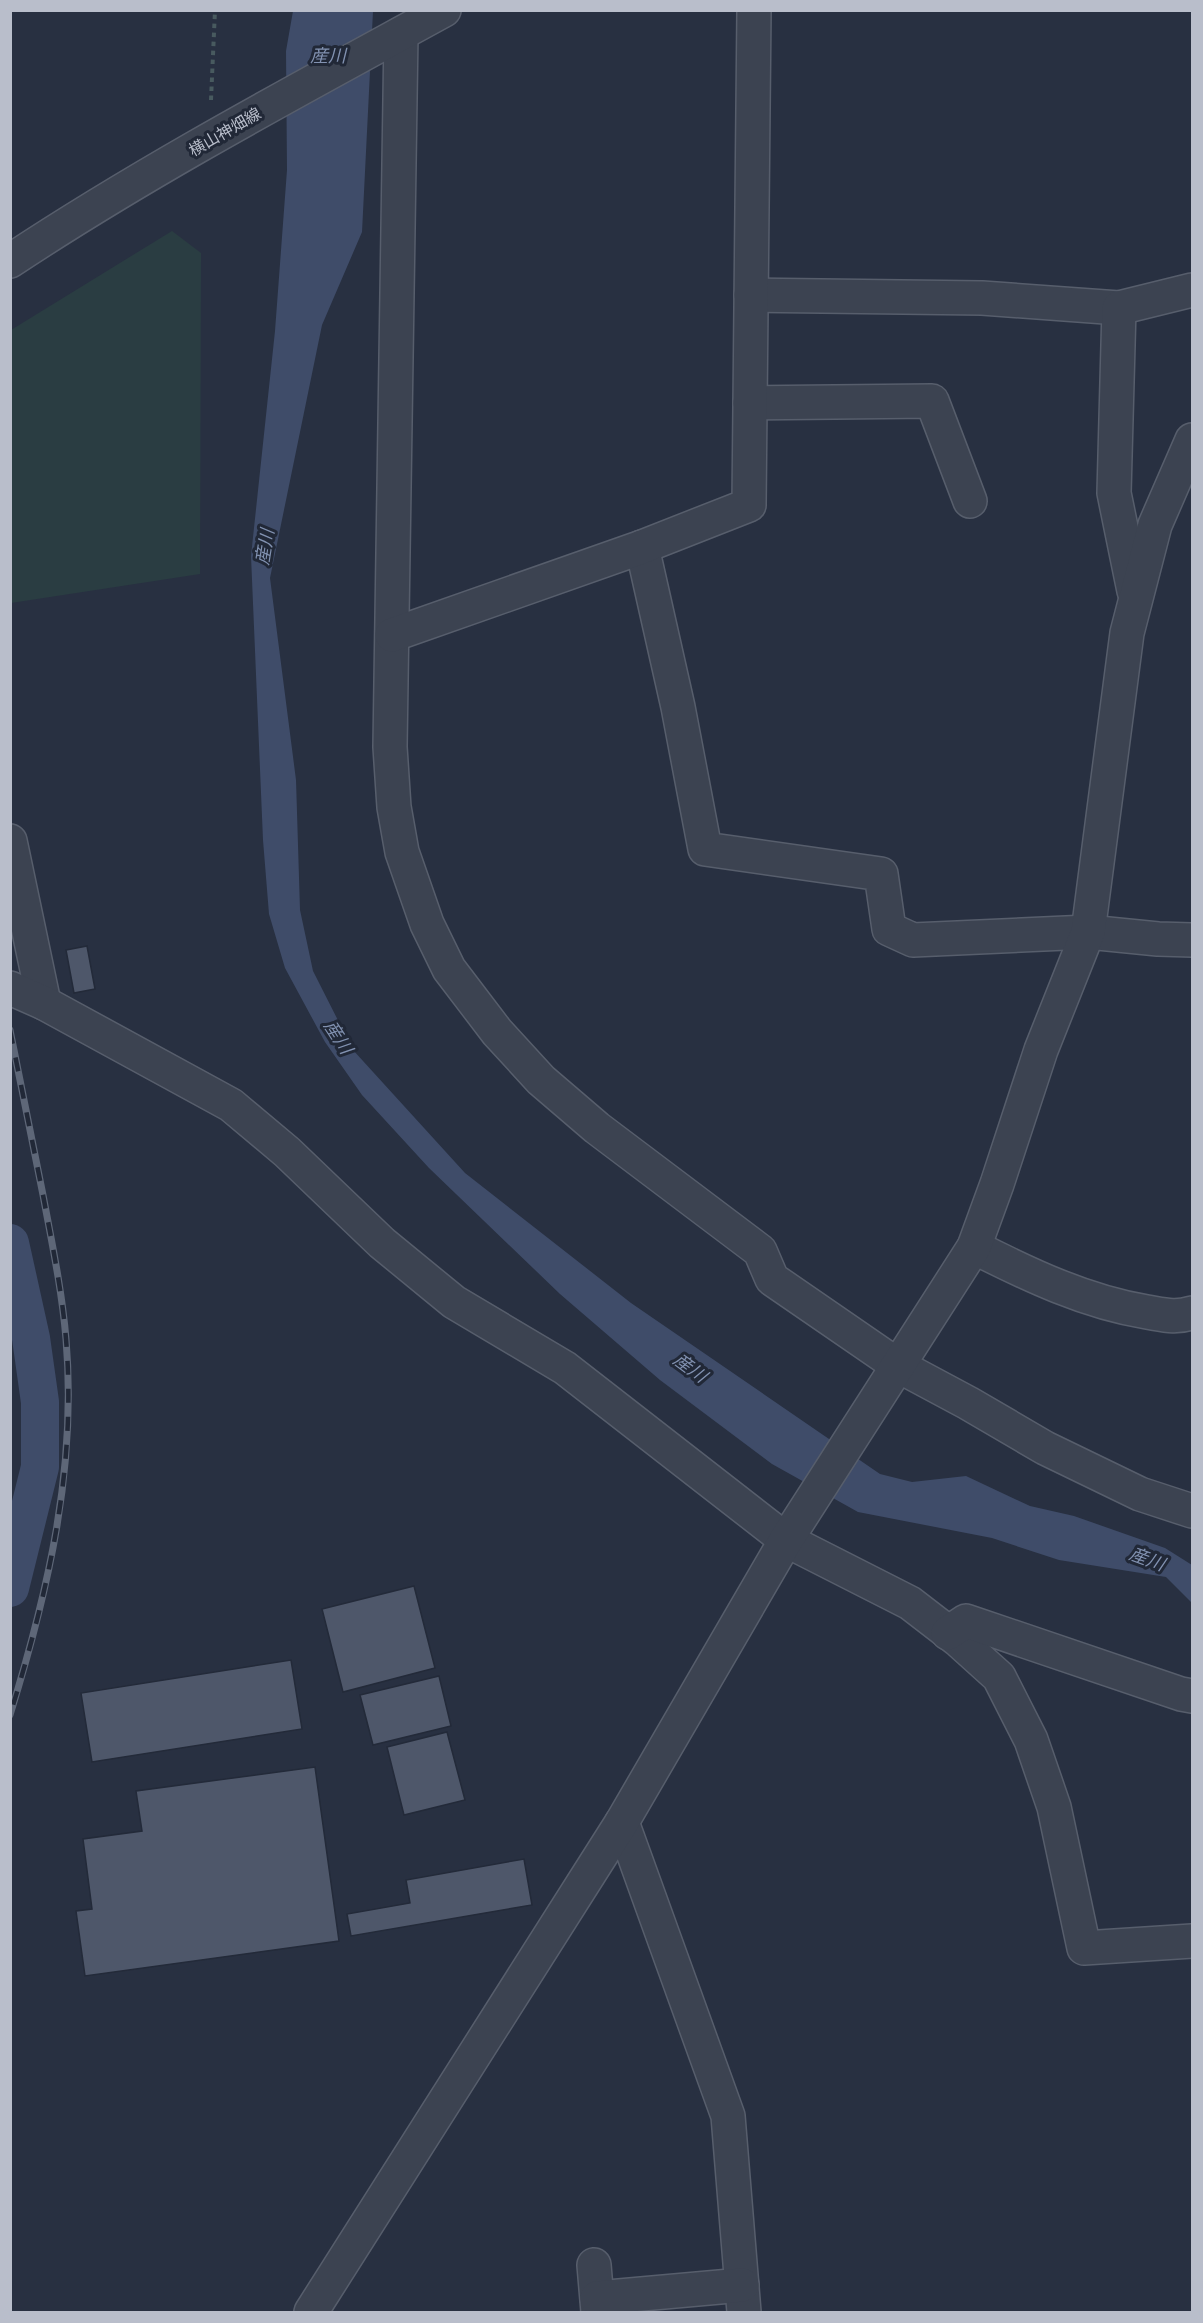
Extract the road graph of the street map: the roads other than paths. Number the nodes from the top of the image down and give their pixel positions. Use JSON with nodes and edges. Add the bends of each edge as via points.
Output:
{"nodes":[{"id":1,"x":444,"y":10,"type":"edge"},
{"id":2,"x":754,"y":10,"type":"edge"},
{"id":3,"x":393,"y":39,"type":"junction"},
{"id":4,"x":10,"y":261,"type":"edge"},
{"id":5,"x":1192,"y":290,"type":"edge"},
{"id":6,"x":751,"y":295,"type":"junction"},
{"id":7,"x":1119,"y":308,"type":"junction"},
{"id":8,"x":750,"y":403,"type":"junction"},
{"id":9,"x":1192,"y":440,"type":"edge"},
{"id":10,"x":970,"y":501,"type":"dead end"},
{"id":11,"x":642,"y":547,"type":"junction"},
{"id":12,"x":1136,"y":599,"type":"junction"},
{"id":13,"x":392,"y":635,"type":"junction"},
{"id":14,"x":10,"y":841,"type":"edge"},
{"id":15,"x":1088,"y":932,"type":"junction"},
{"id":16,"x":1192,"y":940,"type":"edge"},
{"id":17,"x":10,"y":988,"type":"edge"},
{"id":18,"x":44,"y":1003,"type":"junction"},
{"id":19,"x":974,"y":1247,"type":"junction"},
{"id":20,"x":1192,"y":1313,"type":"edge"},
{"id":21,"x":892,"y":1373,"type":"junction"},
{"id":22,"x":1192,"y":1511,"type":"edge"},
{"id":23,"x":786,"y":1540,"type":"junction"},
{"id":24,"x":948,"y":1633,"type":"junction"},
{"id":25,"x":1192,"y":1696,"type":"edge"},
{"id":26,"x":622,"y":1822,"type":"junction"},
{"id":27,"x":1192,"y":1941,"type":"edge"},
{"id":28,"x":594,"y":2265,"type":"dead end"},
{"id":29,"x":743,"y":2299,"type":"edge"},
{"id":30,"x":597,"y":2305,"type":"edge"},
{"id":31,"x":311,"y":2313,"type":"edge"}],
"edges":[{"from":1,"to":3,"type":"street","name":"横山神畑線"},
{"from":2,"to":6,"type":"street"},
{"from":3,"to":4,"type":"street","name":"横山神畑線","via":[[219,134]]},
{"from":3,"to":13,"type":"street"},
{"from":5,"to":7,"type":"street"},
{"from":6,"to":7,"type":"street","via":[[982,298]]},
{"from":6,"to":8,"type":"street"},
{"from":7,"to":12,"type":"street","via":[[1114,493]]},
{"from":8,"to":10,"type":"street","via":[[932,401]]},
{"from":8,"to":11,"type":"street","via":[[749,505]]},
{"from":9,"to":12,"type":"street","via":[[1155,525]]},
{"from":11,"to":13,"type":"street"},
{"from":11,"to":15,"type":"street","via":[[705,849],[881,874],[889,929],[912,940]]},
{"from":12,"to":15,"type":"street","via":[[1127,633]]},
{"from":13,"to":21,"type":"street","via":[[390,747],[394,807],[402,852],[427,924],[449,969],[497,1032],[541,1080],[597,1128],[759,1251],[772,1279]]},
{"from":14,"to":18,"type":"street"},
{"from":15,"to":16,"type":"street"},
{"from":15,"to":19,"type":"street","via":[[1041,1050]]},
{"from":17,"to":18,"type":"street"},
{"from":18,"to":23,"type":"street","via":[[231,1105],[287,1152],[382,1243],[454,1302],[565,1368]]},
{"from":19,"to":20,"type":"street","via":[[1084,1297],[1178,1317]]},
{"from":19,"to":21,"type":"street"},
{"from":21,"to":22,"type":"street","via":[[968,1403],[1045,1448],[1140,1494]]},
{"from":21,"to":23,"type":"street"},
{"from":23,"to":24,"type":"street","via":[[910,1602]]},
{"from":23,"to":26,"type":"street"},
{"from":24,"to":25,"type":"street","via":[[966,1621]]},
{"from":24,"to":27,"type":"street","via":[[999,1677],[1031,1740],[1054,1807],[1084,1948]]},
{"from":26,"to":29,"type":"street","via":[[728,2116]]},
{"from":26,"to":31,"type":"street"},
{"from":28,"to":30,"type":"street"},
{"from":29,"to":30,"type":"street"}]}
